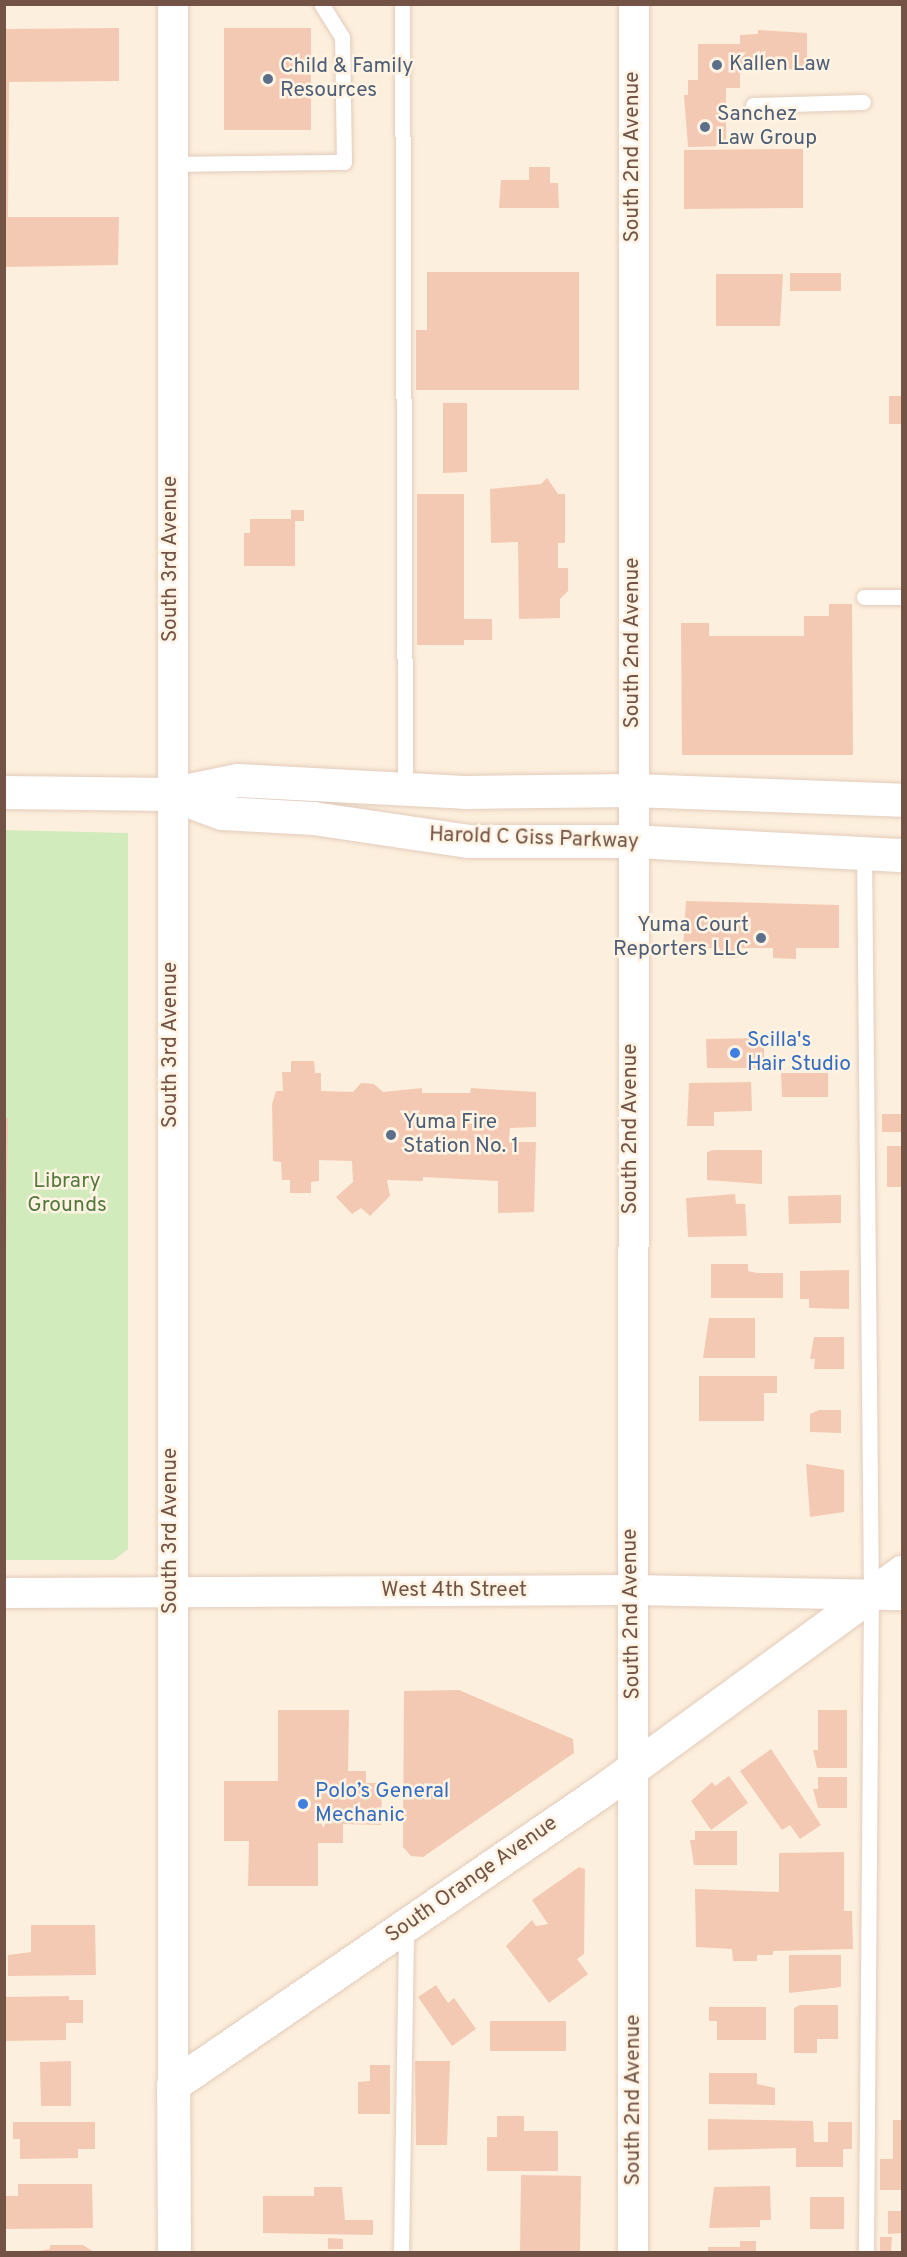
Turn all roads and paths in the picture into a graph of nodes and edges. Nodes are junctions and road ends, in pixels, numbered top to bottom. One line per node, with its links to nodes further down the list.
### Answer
1 (173, 4): 7 (street, South 3rd Avenue)
2 (321, 4): 7 (lane)
3 (402, 4): 10 (lane)
4 (634, 4): 11 (street, South 2nd Avenue)
5 (863, 102): 6 (lane)
6 (753, 105)
7 (172, 164): 13 (street, South 3rd Avenue)
8 (864, 597): 9 (lane)
9 (903, 597)
10 (405, 789): 11 (main road, Harold C Giss Parkway); 13 (main road, Harold C Giss Parkway)
11 (633, 790): 14 (main road, Harold C Giss Parkway); 15 (street, South 2nd Avenue)
12 (4, 792): 13 (main road, Harold C Giss Parkway)
13 (171, 794): 15 (main road, Harold C Giss Parkway); 20 (street, South 3rd Avenue)
14 (903, 800)
15 (633, 841): 16 (main road, Harold C Giss Parkway); 19 (street, South 2nd Avenue)
16 (864, 852): 17 (main road, Harold C Giss Parkway); 22 (lane)
17 (903, 855)
18 (903, 1572): 22 (main road, South Orange Avenue)
19 (631, 1590): 20 (street, West 4th Street); 22 (street, West 4th Street); 23 (street, South 2nd Avenue)
20 (171, 1592): 21 (street, West 4th Street); 25 (street, South 3rd Avenue)
21 (4, 1593)
22 (887, 1595): 23 (main road, South Orange Avenue); 29 (lane)
23 (635, 1767): 24 (main road, South Orange Avenue); 28 (street, South 2nd Avenue)
24 (406, 1926): 25 (main road, South Orange Avenue); 27 (lane)
25 (174, 2085): 26 (main road)
26 (174, 2253)
27 (401, 2253)
28 (633, 2253)
29 (866, 2253)

